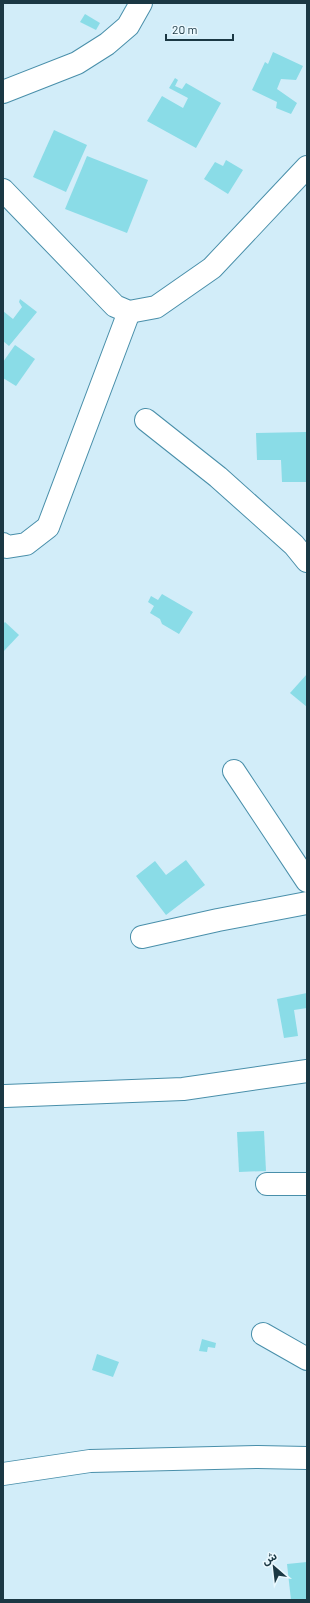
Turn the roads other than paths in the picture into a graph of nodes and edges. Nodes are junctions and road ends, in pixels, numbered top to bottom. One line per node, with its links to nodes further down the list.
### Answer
1 (141, 3): 2 (street)
2 (3, 92)
3 (307, 167): 5 (street)
4 (3, 190): 5 (street)
5 (129, 312): 7 (street)
6 (146, 420): 8 (street)
7 (3, 544)
8 (307, 561)
9 (234, 771): 10 (street)
10 (307, 881)
11 (307, 903): 12 (street)
12 (142, 938)
13 (307, 1071): 14 (street)
14 (5, 1096)
15 (267, 1184): 16 (street)
16 (307, 1184)
17 (263, 1334): 18 (street)
18 (307, 1358)
19 (307, 1458): 20 (street)
20 (3, 1474)

